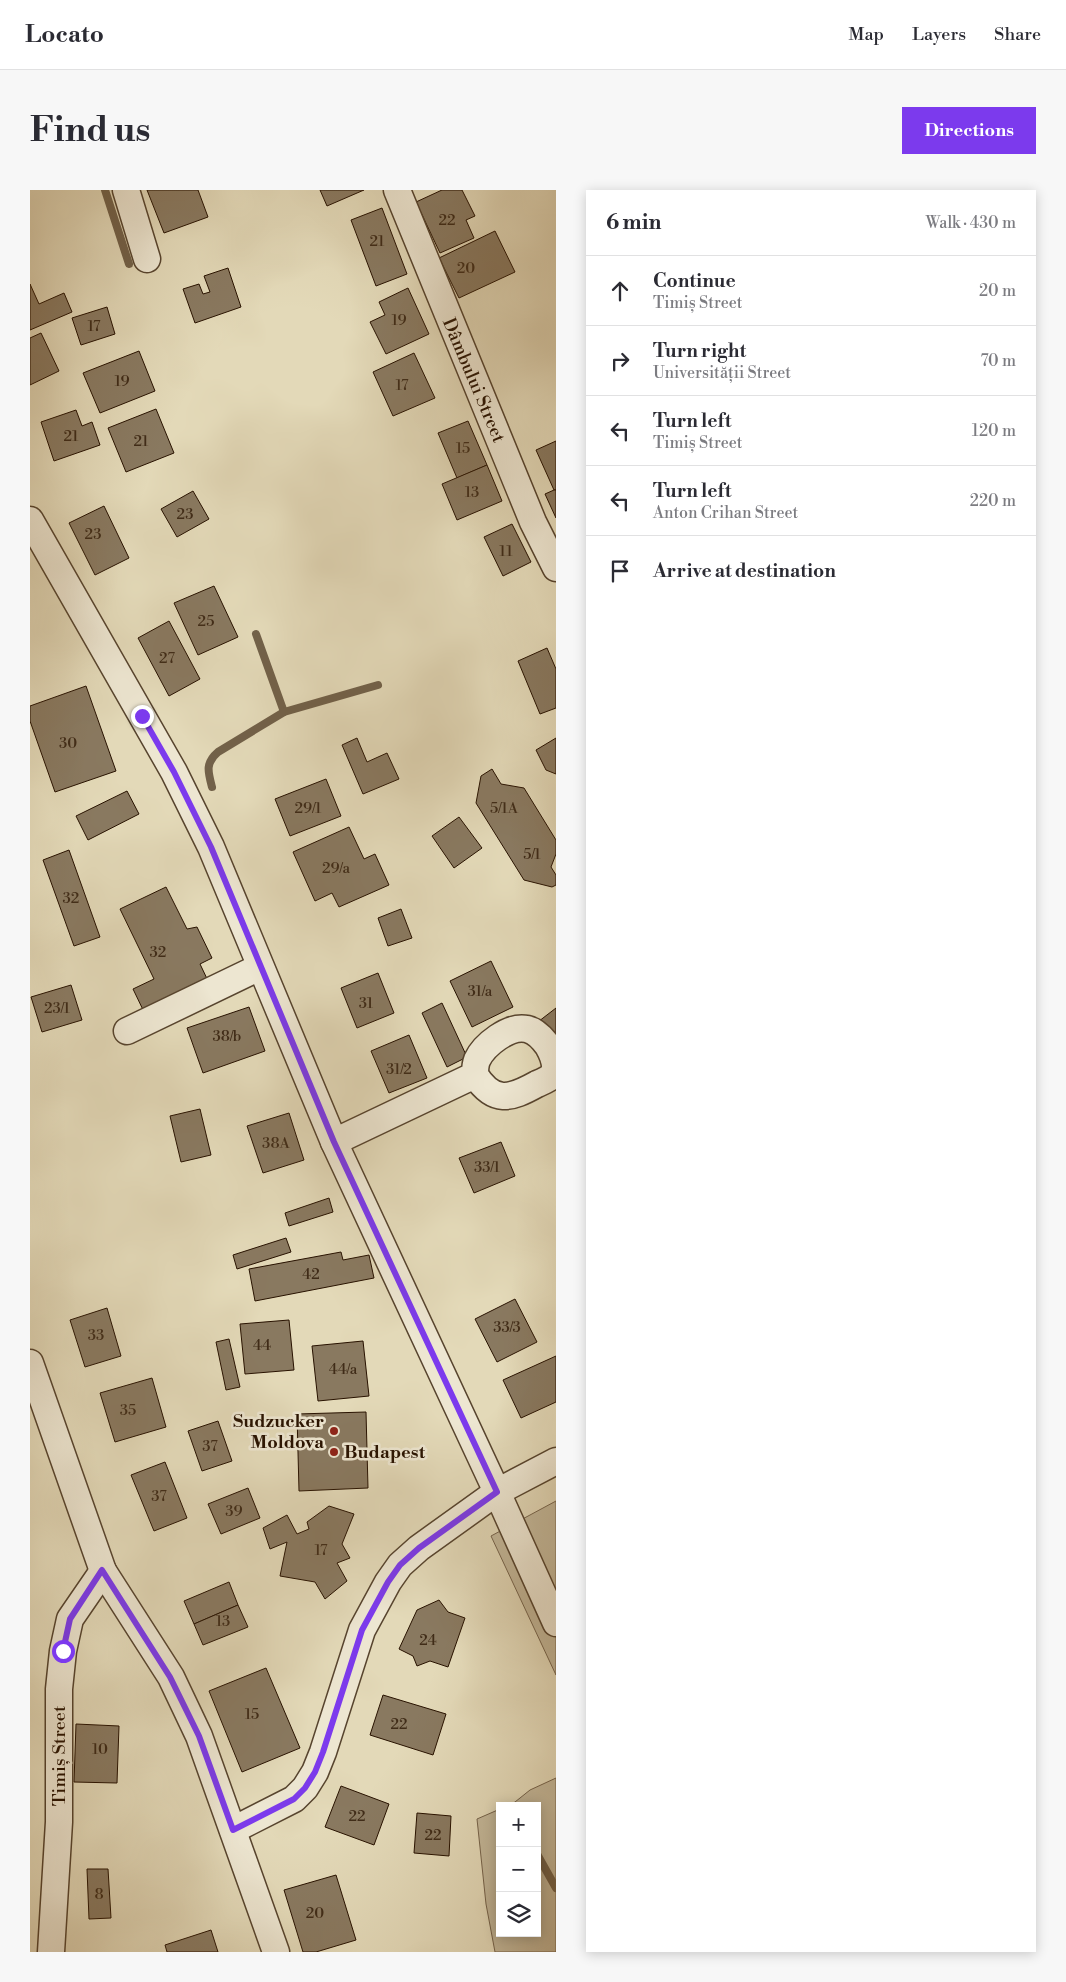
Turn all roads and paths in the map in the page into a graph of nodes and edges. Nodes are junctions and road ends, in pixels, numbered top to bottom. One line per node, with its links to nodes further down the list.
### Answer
1 (126, 190): 3 (street)
2 (396, 190): 5 (street, Dâmbului Street)
3 (146, 259)
4 (30, 520): 6 (street)
5 (556, 568)
6 (260, 967): 7 (street); 9 (street)
7 (127, 1031)
8 (475, 1076): 9 (street)
9 (334, 1142): 12 (street)
10 (30, 1363): 13 (street)
11 (556, 1461): 12 (street)
12 (497, 1492): 14 (street); 15 (street)
13 (102, 1570): 15 (street); 16 (street, Timiș Street)
14 (556, 1623)
15 (233, 1830): 17 (street)
16 (51, 1952)
17 (276, 1952)

